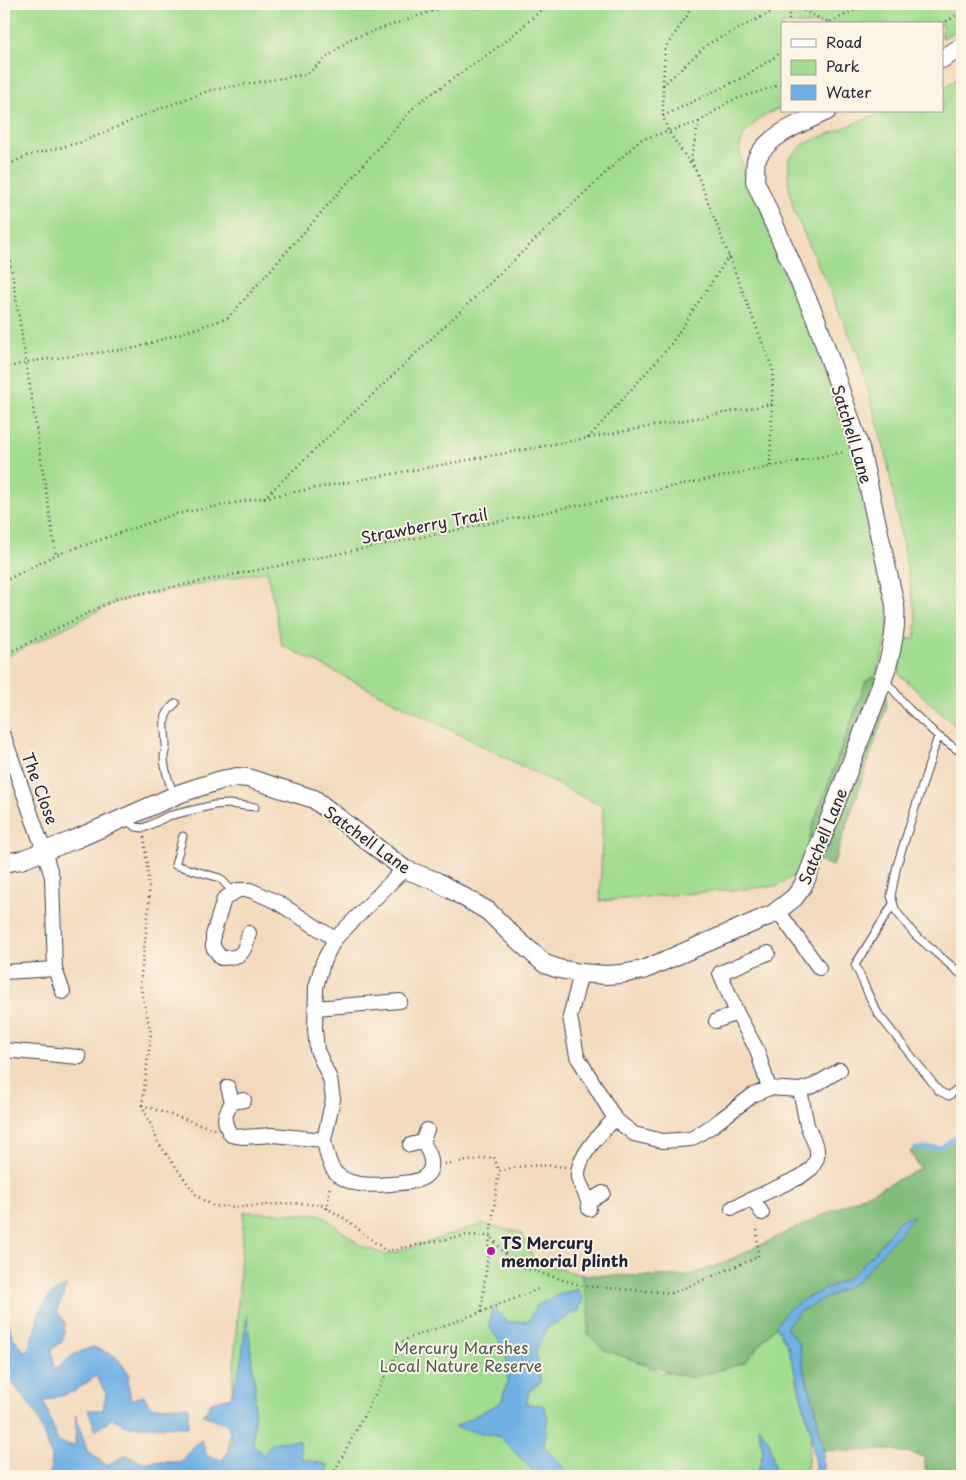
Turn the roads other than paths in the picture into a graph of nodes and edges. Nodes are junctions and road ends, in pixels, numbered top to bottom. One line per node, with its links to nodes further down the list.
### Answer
1 (962, 47): 2 (street)
2 (944, 58)
3 (825, 112): 4 (street, Satchell Lane)
4 (883, 677): 6 (lane); 18 (street, Satchell Lane)
5 (176, 703): 9 (lane)
6 (938, 736): 8 (lane); 17 (lane)
7 (4, 738): 13 (street, The Close)
8 (962, 753)
9 (174, 796): 11 (street, Satchell Lane); 15 (street, Satchell Lane)
10 (255, 807): 11 (lane)
11 (123, 819): 13 (street, Satchell Lane)
12 (183, 836): 16 (lane)
13 (44, 851): 14 (street, Satchell Lane); 23 (street, The Close)
14 (4, 864)
15 (404, 869): 20 (street); 25 (street, Satchell Lane)
16 (234, 893): 19 (street); 20 (street)
17 (893, 904): 26 (lane); 35 (lane)
18 (778, 911): 22 (street); 25 (street, Satchell Lane)
19 (249, 933)
20 (336, 939): 29 (street)
21 (768, 952): 30 (street)
22 (820, 968)
23 (55, 969): 24 (street); 27 (street, The Close)
24 (4, 972)
25 (581, 973): 39 (street)
26 (962, 975)
27 (63, 992)
28 (400, 1001): 29 (street)
29 (316, 1008): 41 (street)
30 (737, 1013): 31 (street); 37 (street)
31 (716, 1021)
32 (4, 1050): 33 (street)
33 (79, 1058)
34 (840, 1070): 38 (street)
35 (962, 1084)
36 (228, 1087): 41 (street)
37 (769, 1088): 38 (street); 39 (street)
38 (800, 1090): 43 (street)
39 (615, 1119): 42 (street)
40 (419, 1139): 41 (street)
41 (324, 1140)
42 (603, 1193)
43 (732, 1208)

